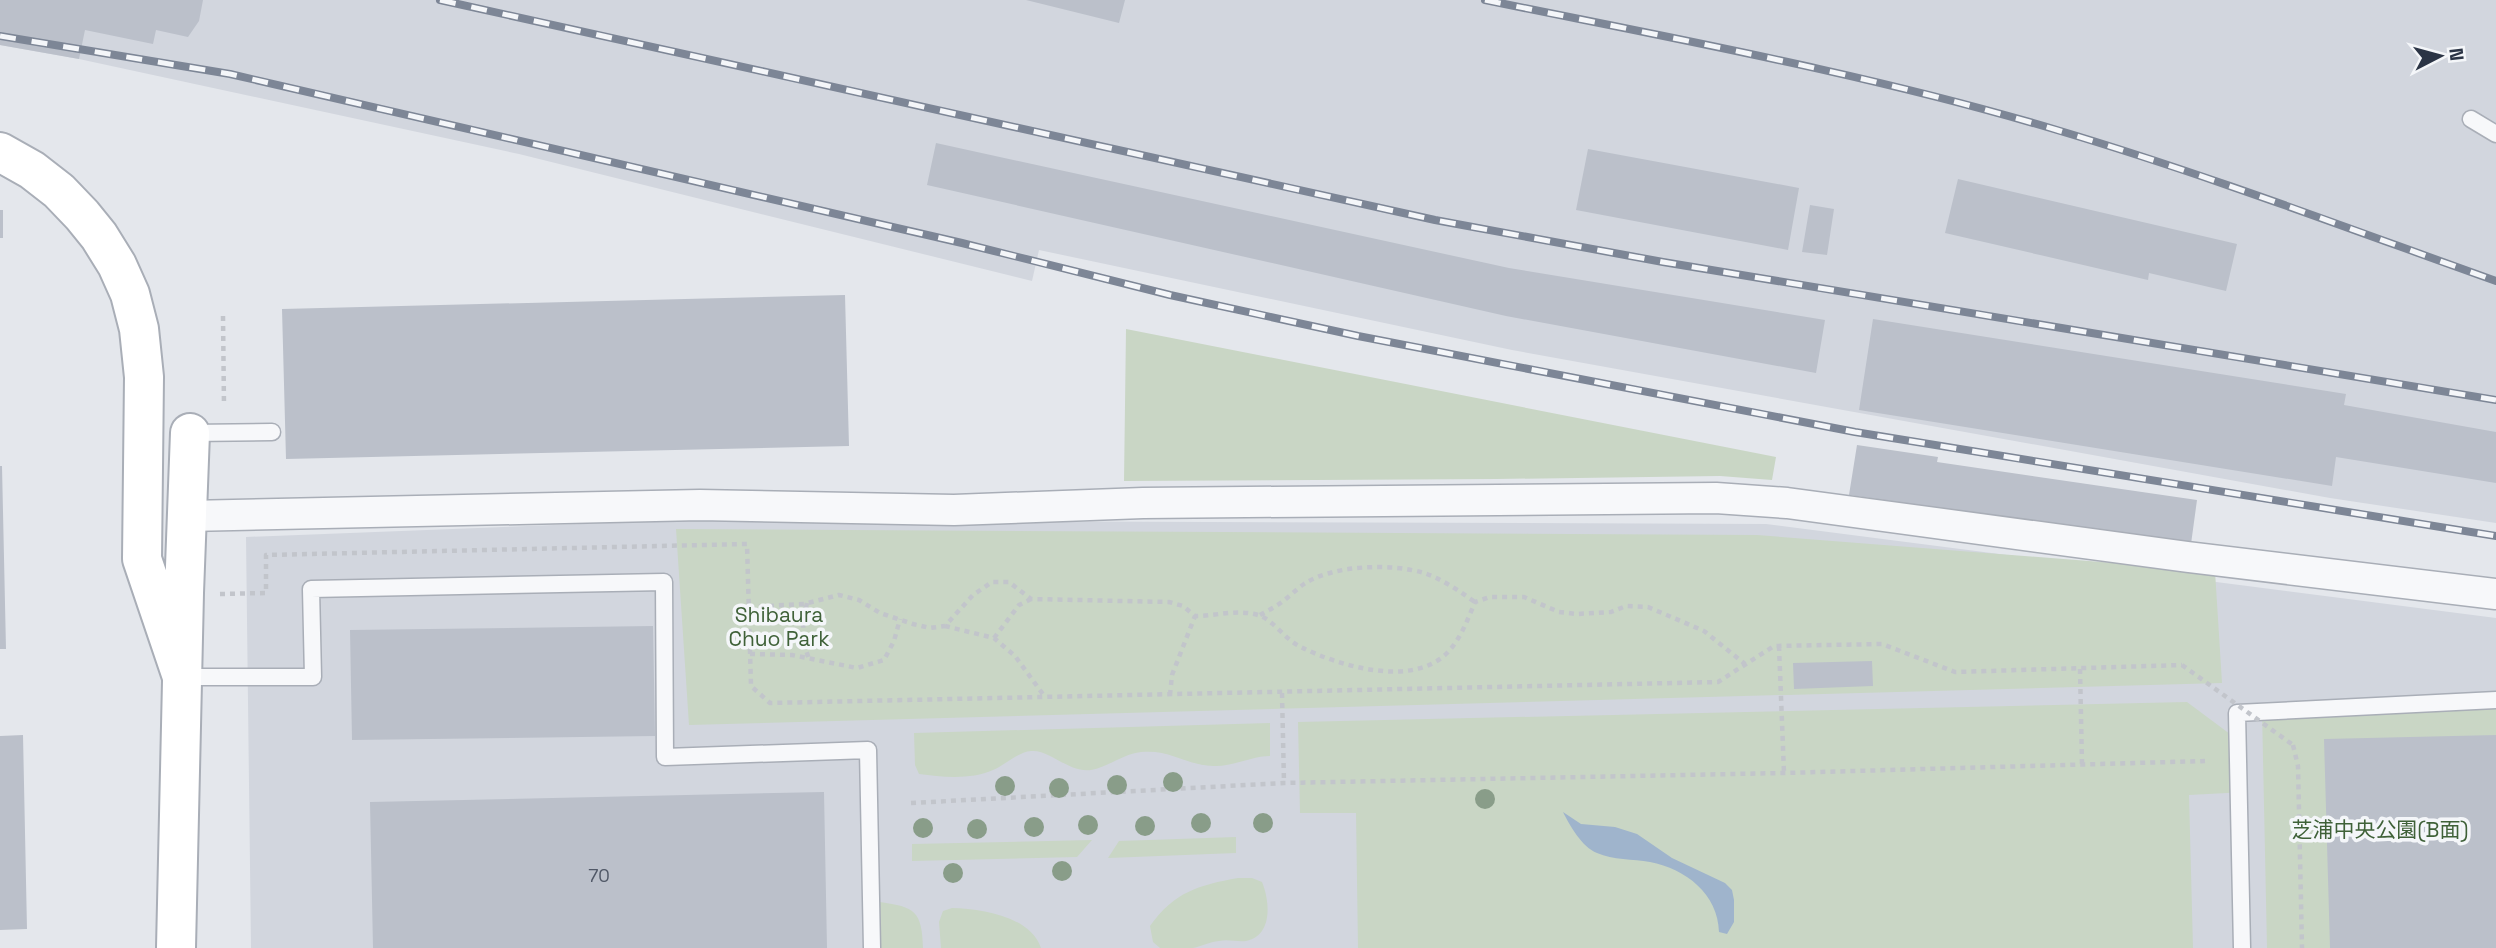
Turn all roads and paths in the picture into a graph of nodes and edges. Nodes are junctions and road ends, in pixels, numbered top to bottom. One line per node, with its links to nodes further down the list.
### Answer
1 (2471, 119): 2 (lane)
2 (2496, 134)
3 (0, 152): 23 (street)
4 (272, 432): 5 (lane)
5 (190, 433): 6 (street)
6 (188, 516): 8 (street); 23 (street)
7 (219, 594): 12 (path)
8 (2496, 594)
9 (1031, 599): 14 (path); 16 (path); 17 (path)
10 (1475, 602): 13 (path); 13 (path); 21 (path)
11 (807, 603): 12 (path); 15 (path); 20 (path)
12 (749, 607): 19 (path)
13 (1260, 615): 14 (path)
14 (1195, 616): 25 (path)
15 (900, 619): 16 (path); 20 (path)
16 (945, 626): 17 (path)
17 (994, 638): 26 (path)
18 (1779, 646): 21 (path); 22 (path); 30 (path)
19 (750, 654): 20 (path); 26 (path)
20 (809, 659)
21 (1745, 664): 24 (path)
22 (2080, 668): 29 (path); 36 (path, bridge)
23 (182, 677): 33 (street); 34 (lane)
24 (1282, 693): 25 (path); 31 (path)
25 (1170, 695): 26 (path)
26 (1045, 697)
27 (2496, 700): 35 (lane)
28 (2206, 761): 29 (path)
29 (2082, 764): 30 (path)
30 (1784, 773): 31 (path)
31 (1284, 783): 32 (path)
32 (911, 803)
33 (176, 948)
34 (872, 948)
35 (2242, 948)
36 (2302, 948)

